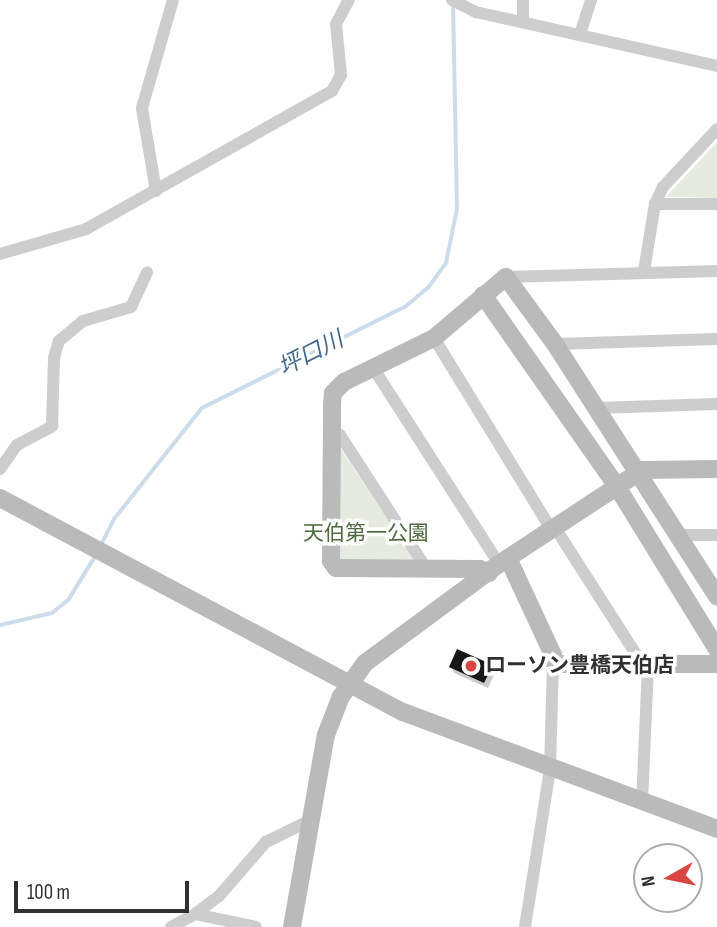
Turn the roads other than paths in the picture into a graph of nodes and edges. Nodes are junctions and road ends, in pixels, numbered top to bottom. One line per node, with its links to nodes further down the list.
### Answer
1 (173, 0): 10 (street)
2 (349, 0): 10 (street)
3 (523, 0): 6 (street)
4 (591, 0): 7 (street)
5 (457, 2): 6 (street)
6 (523, 22): 7 (street)
7 (580, 34): 8 (street)
8 (717, 66)
9 (717, 129): 11 (street)
10 (156, 191): 13 (street)
11 (655, 204): 12 (street); 14 (street)
12 (717, 204)
13 (0, 254)
14 (644, 271): 15 (street); 17 (street)
15 (717, 271)
16 (147, 273): 26 (street)
17 (506, 277): 18 (street); 21 (street)
18 (483, 295): 19 (street); 29 (street)
19 (434, 338): 22 (street); 31 (street)
20 (717, 339): 21 (street)
21 (555, 344): 24 (street)
22 (372, 366): 25 (street); 34 (street)
23 (717, 404): 24 (street)
24 (596, 408): 28 (street)
25 (331, 429): 35 (street); 35 (street)
26 (0, 469)
27 (717, 469): 28 (street)
28 (637, 474): 29 (street); 32 (street)
29 (616, 485): 31 (street); 37 (street)
30 (0, 498): 41 (street)
31 (553, 527): 34 (street); 40 (street)
32 (678, 535): 33 (street); 36 (street)
33 (717, 535)
34 (499, 565): 35 (street); 38 (street); 41 (street)
35 (426, 568)
36 (717, 596)
37 (717, 649)
38 (553, 664): 40 (street); 42 (street)
39 (717, 664): 40 (street)
40 (645, 665): 43 (street)
41 (349, 683): 42 (street); 44 (street)
42 (550, 769): 43 (street); 50 (street)
43 (642, 803): 45 (street)
44 (311, 820): 46 (street); 49 (street)
45 (717, 829)
46 (195, 914): 47 (street); 48 (street)
47 (171, 927)
48 (256, 927)
49 (292, 927)
50 (525, 927)

